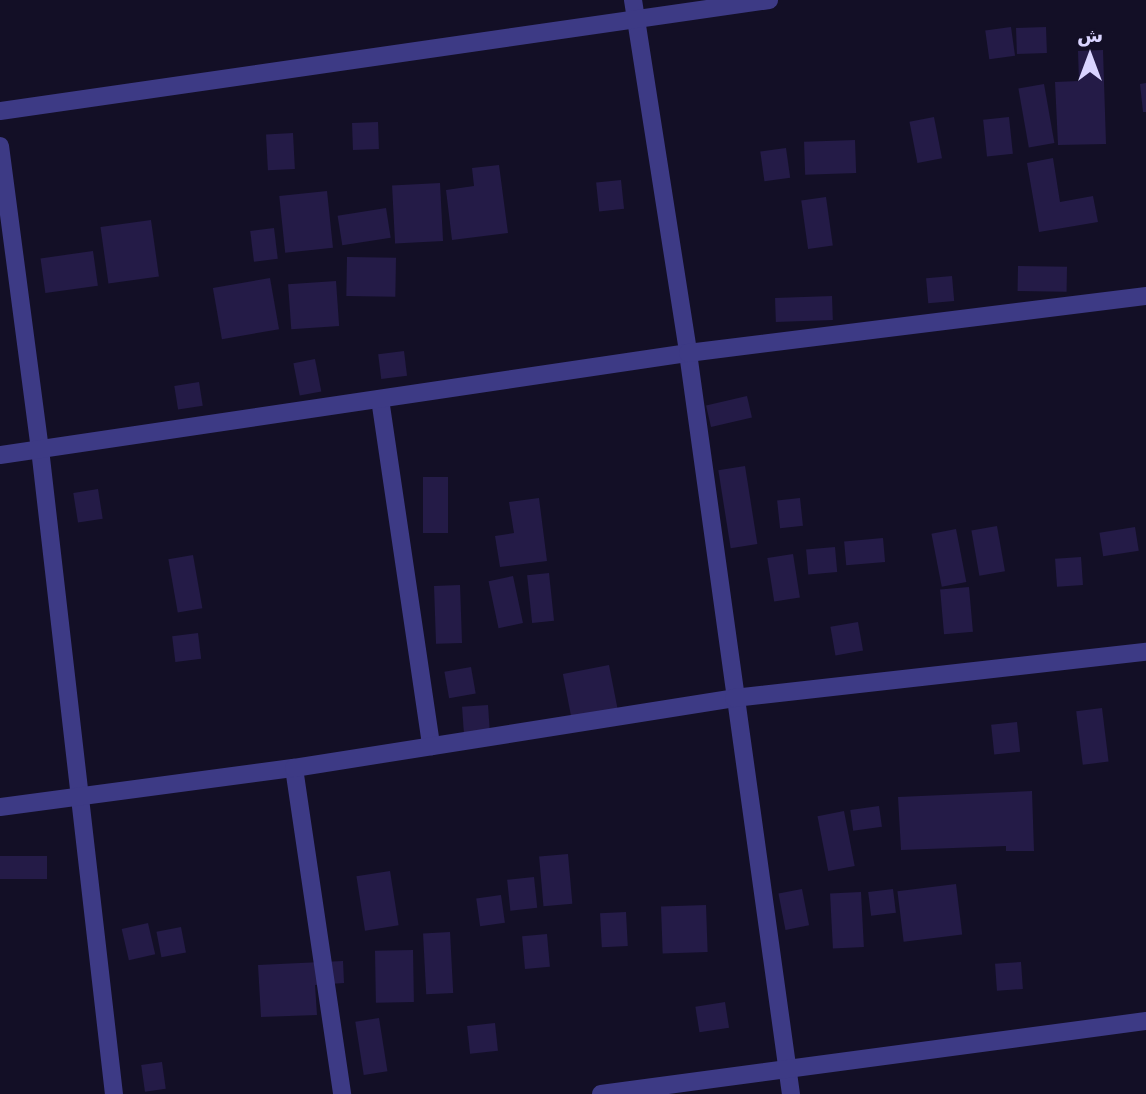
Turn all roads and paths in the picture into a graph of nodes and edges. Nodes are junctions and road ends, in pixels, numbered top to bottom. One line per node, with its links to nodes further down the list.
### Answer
1 (769, 0): 2 (street)
2 (634, 9): 3 (street); 6 (street)
3 (0, 111)
4 (0, 146): 8 (street)
5 (1146, 296): 6 (street)
6 (688, 353): 7 (street); 11 (street)
7 (380, 399): 8 (street); 12 (street)
8 (40, 449): 9 (street); 14 (street)
9 (0, 455)
10 (1146, 652): 11 (street)
11 (734, 698): 12 (street); 17 (street)
12 (431, 746): 13 (street)
13 (294, 768): 14 (street); 19 (street)
14 (78, 796): 15 (street); 18 (street)
15 (0, 807)
16 (1146, 1021): 17 (street)
17 (788, 1070): 20 (street); 21 (street)
18 (114, 1094)
19 (342, 1094)
20 (601, 1094)
21 (791, 1094)

